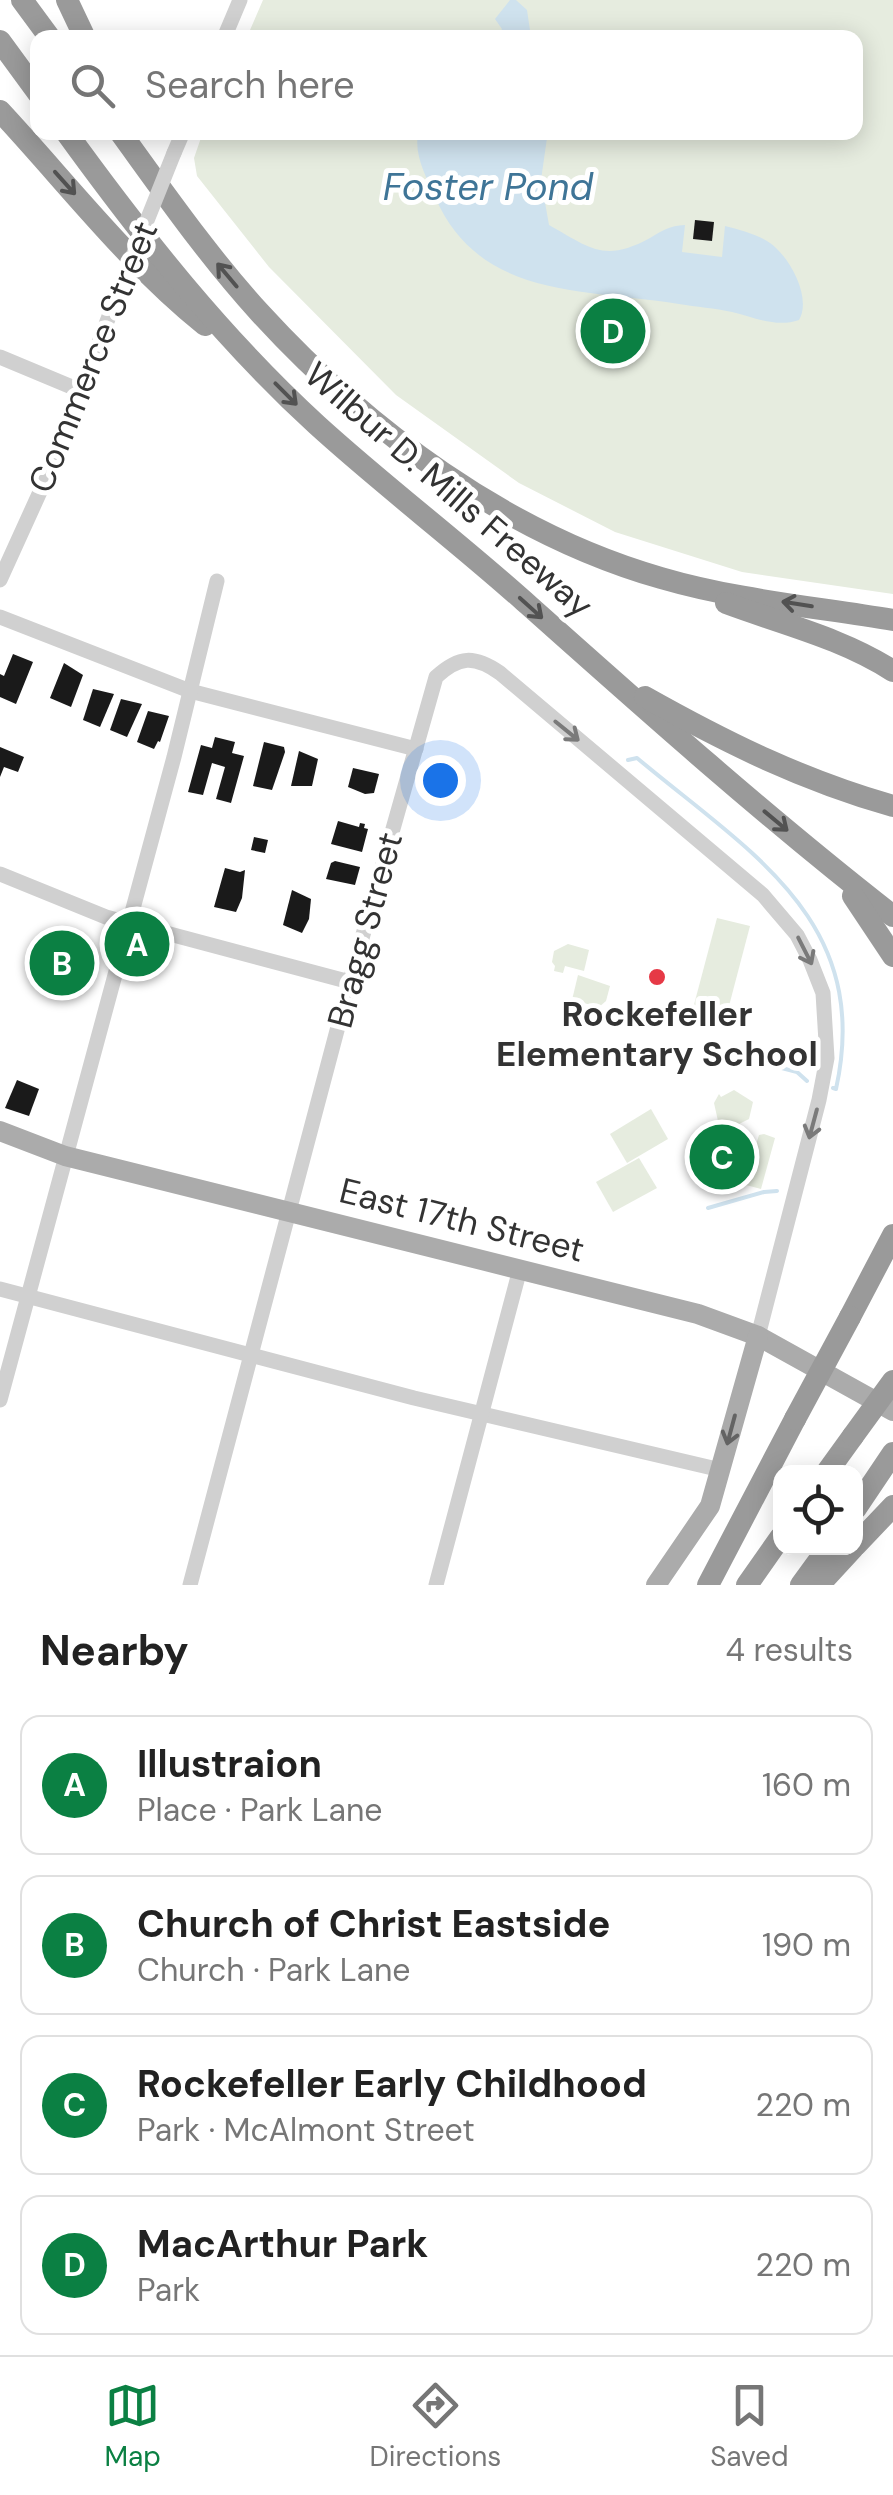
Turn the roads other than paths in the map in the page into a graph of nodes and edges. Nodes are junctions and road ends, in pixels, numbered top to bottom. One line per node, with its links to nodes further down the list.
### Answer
1 (22, 0): 4 (highway)
2 (67, 0): 5 (highway)
3 (240, 0): 6 (street)
4 (44, 30)
5 (81, 30)
6 (227, 30)
7 (0, 41): 8 (highway)
8 (30, 82)
9 (0, 111): 16 (highway, one-way to 16)
10 (72, 140): 16 (highway, Wilbur D. Mills Freeway)
11 (126, 140): 14 (highway, Wilbur D. Mills Freeway)
12 (134, 140): 14 (highway)
13 (180, 140): 17 (street, Commerce Street, bridge)
14 (150, 174): 18 (highway, Wilbur D. Mills Freeway, one-way to 14)
15 (0, 356): 17 (street)
16 (258, 367): 24 (highway, Wilbur D. Mills Freeway, one-way to 24)
17 (78, 390): 19 (street, Commerce Street)
18 (658, 577): 22 (highway, Wilbur D. Mills Freeway, one-way to 18); 23 (highway)
19 (0, 580)
20 (217, 580): 25 (street)
21 (0, 616): 25 (street)
22 (893, 620)
23 (893, 672)
24 (612, 678): 27 (highway); 28 (highway, Wilbur D. Mills Freeway, one-way to 28)
25 (190, 692): 26 (street); 31 (street)
26 (416, 749): 33 (street, Bragg Street); 41 (street, Bragg Street, one-way to 41)
27 (893, 806)
28 (824, 862): 30 (highway); 32 (highway)
29 (0, 874): 31 (street)
30 (893, 916)
31 (129, 924): 33 (street); 35 (street)
32 (893, 956)
33 (350, 982): 36 (street, Bragg Street)
34 (0, 1131): 35 (main road, East 17th Street)
35 (65, 1156): 36 (main road, East 17th Street); 40 (street)
36 (288, 1213): 38 (main road, East 17th Street); 42 (street, Bragg Street)
37 (893, 1235): 59 (highway, bridge)
38 (520, 1270): 41 (main road, East 17th Street); 46 (street)
39 (0, 1289): 40 (street)
40 (28, 1296): 42 (street); 44 (street)
41 (758, 1336): 45 (main road, East 17th Street); 49 (main road, one-way to 49)
42 (250, 1352): 46 (street); 56 (street, Bragg Street)
43 (893, 1380): 48 (highway, bridge)
44 (0, 1400)
45 (893, 1411)
46 (482, 1412): 49 (street); 57 (street)
47 (890, 1457): 50 (highway)
48 (832, 1465)
49 (721, 1470): 58 (main road)
50 (863, 1498)
51 (893, 1506): 52 (highway)
52 (863, 1537)
53 (773, 1548): 60 (highway)
54 (823, 1555): 61 (highway)
55 (846, 1555): 62 (highway)
56 (190, 1585)
57 (436, 1585)
58 (656, 1585)
59 (708, 1585)
60 (747, 1585)
61 (801, 1585)
62 (819, 1585)

